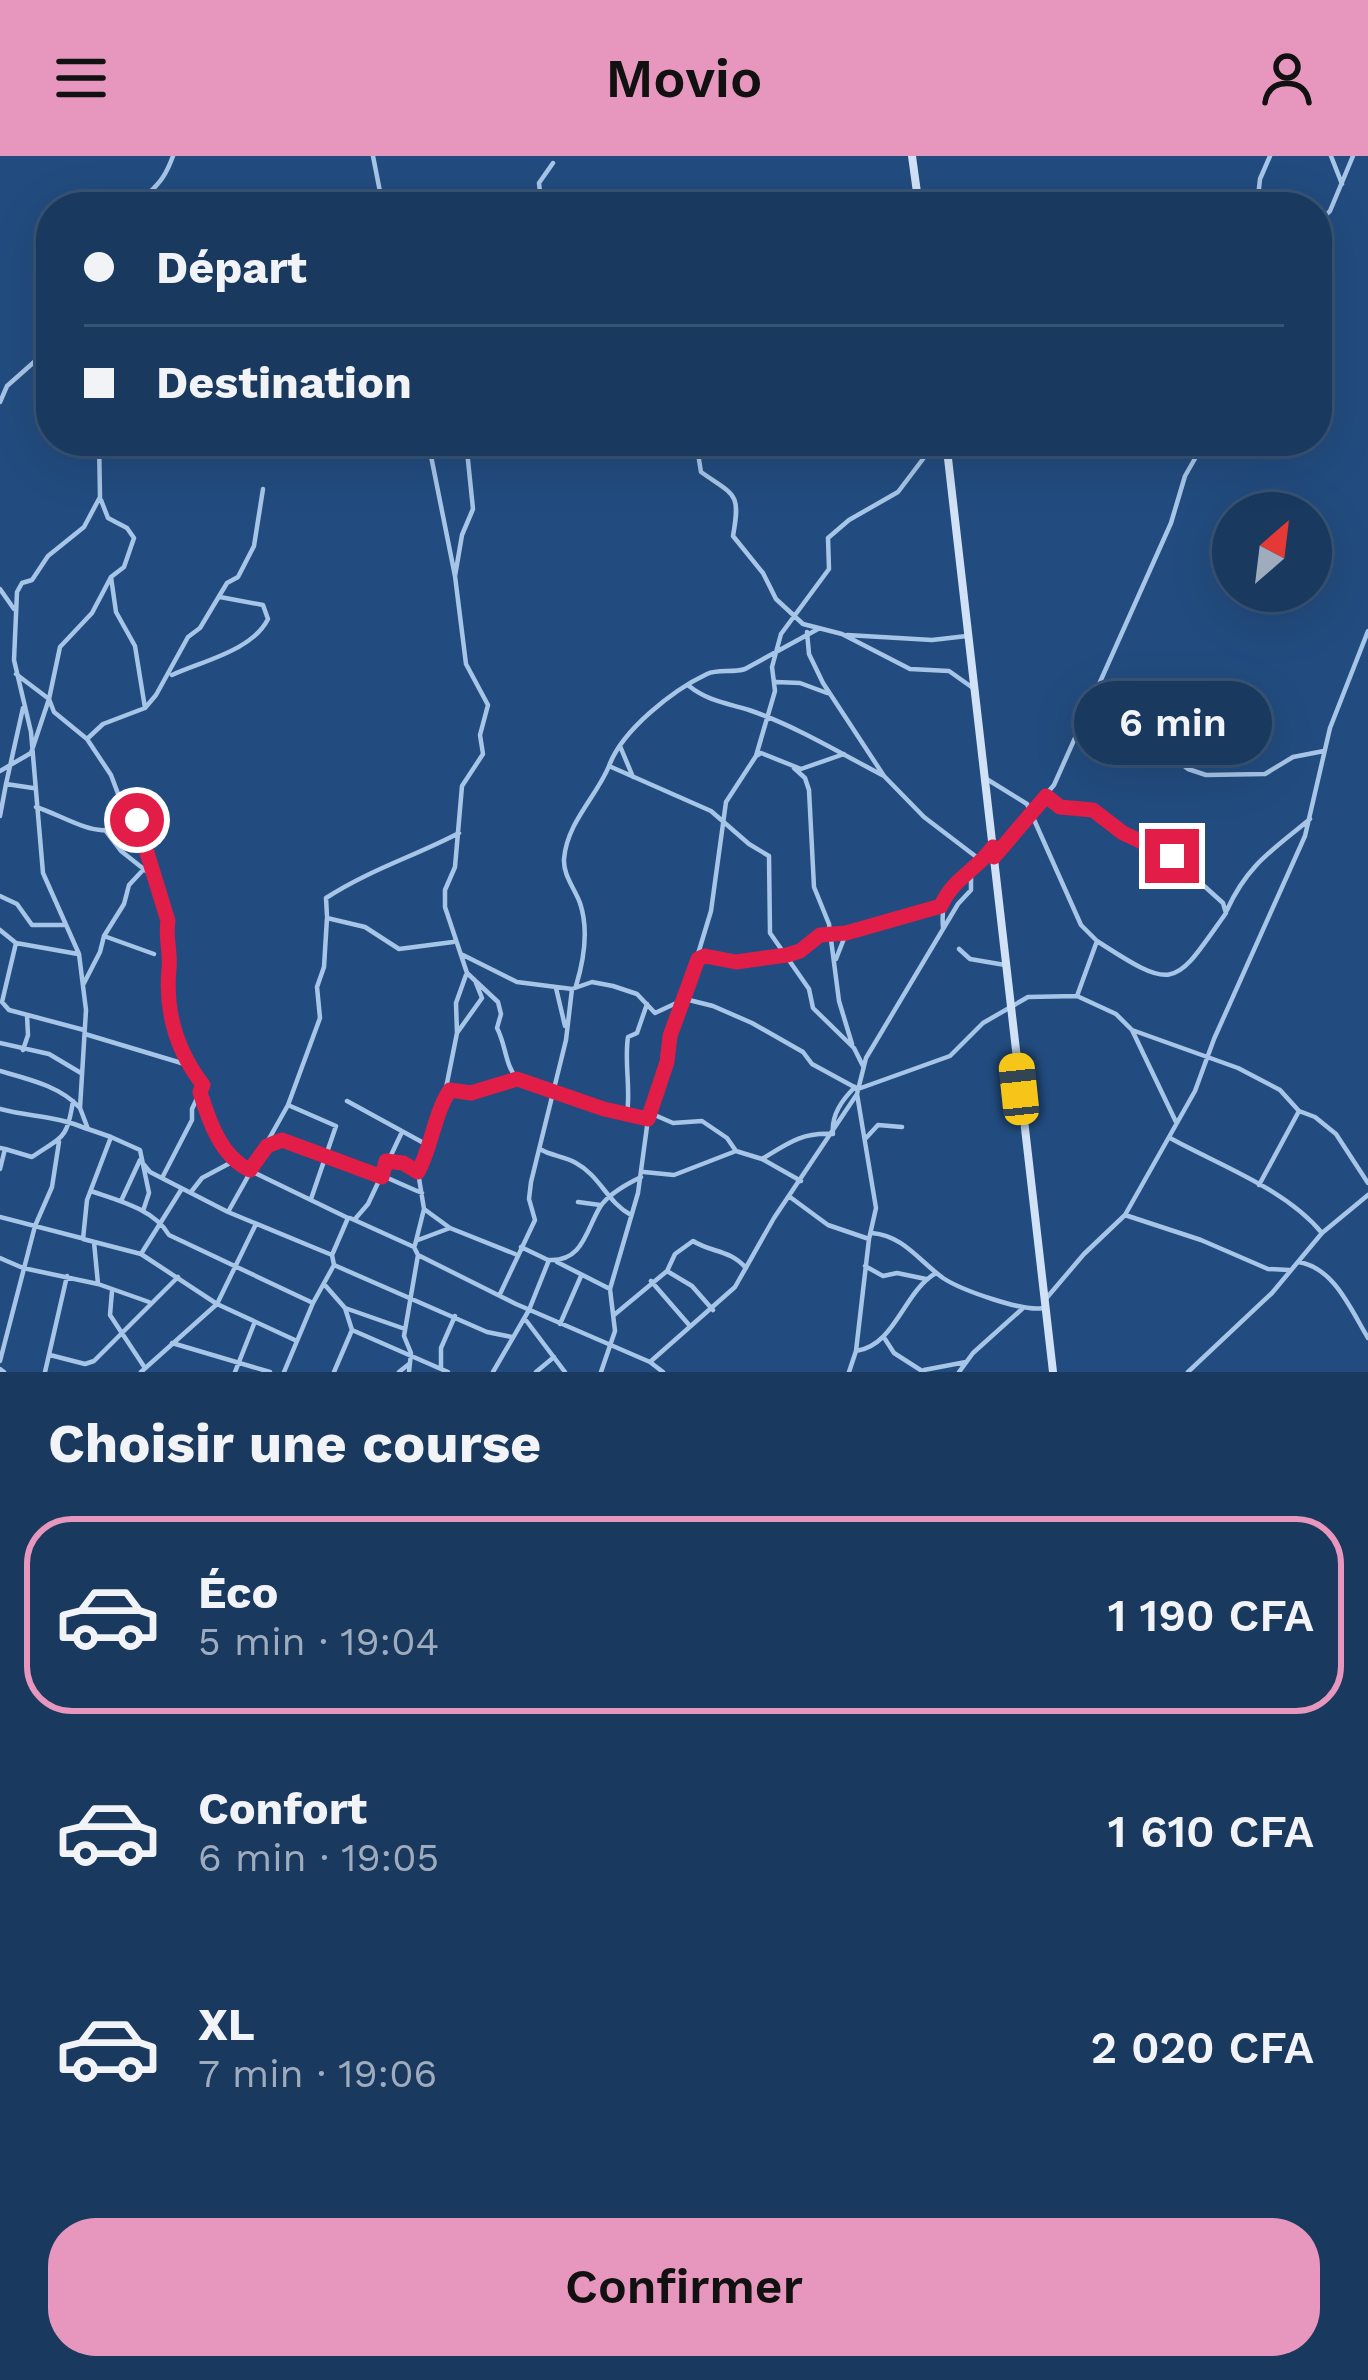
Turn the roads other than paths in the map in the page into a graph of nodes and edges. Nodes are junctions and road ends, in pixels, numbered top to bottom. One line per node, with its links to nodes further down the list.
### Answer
1 (173, 156): 9 (street)
2 (373, 156): 10 (street)
3 (912, 156): 12 (main road)
4 (1270, 156): 13 (street)
5 (1331, 156): 8 (street)
6 (1353, 156): 8 (street)
7 (553, 163): 11 (street)
8 (1342, 185): 14 (street)
9 (148, 192)
10 (380, 192)
11 (540, 192)
12 (917, 192)
13 (1259, 192)
14 (1332, 207)
15 (36, 360): 16 (street)
16 (0, 402)
17 (99, 456): 25 (street)
18 (431, 456): 26 (street)
19 (467, 456): 26 (street)
20 (698, 456): 31 (street)
21 (925, 456): 31 (street)
22 (948, 456): 36 (main road)
23 (1196, 456): 48 (street)
24 (263, 489): 29 (street)
25 (100, 496): 27 (street); 30 (street)
26 (455, 576): 69 (street)
27 (111, 577): 44 (street); 46 (street)
28 (0, 590): 30 (street)
29 (217, 596): 39 (street); 39 (street)
30 (17, 613): 38 (street)
31 (793, 614): 32 (street); 37 (street)
32 (818, 629): 33 (street); 35 (street)
33 (807, 632): 37 (street); 43 (street)
34 (1368, 632): 51 (street)
35 (842, 634): 36 (street); 42 (street)
36 (968, 636): 42 (main road)
37 (776, 651): 40 (street); 41 (street)
38 (16, 674): 44 (street); 45 (street)
39 (167, 678): 46 (street)
40 (776, 682): 43 (street); 47 (street)
41 (688, 686): 47 (street); 50 (street)
42 (974, 688): 60 (main road)
43 (830, 694): 58 (street)
44 (49, 699): 49 (street); 52 (street)
45 (23, 705): 52 (street); 57 (street)
46 (145, 708): 49 (street)
47 (767, 719): 53 (street); 54 (street)
48 (1084, 719): 51 (street); 63 (street)
49 (87, 740): 74 (street)
50 (620, 746): 55 (street); 59 (street)
51 (1324, 751): 68 (street)
52 (31, 753): 57 (street); 62 (street)
53 (844, 754): 56 (street); 58 (street)
54 (756, 756): 56 (street); 67 (street)
55 (609, 766): 59 (street); 102 (street)
56 (794, 768): 83 (street)
57 (3, 770): 61 (street)
58 (884, 776): 71 (street)
59 (633, 777): 67 (street)
60 (985, 778): 65 (street); 70 (main road)
61 (6, 784): 62 (street); 66 (street)
62 (35, 788): 64 (street)
63 (1046, 796): 65 (street); 77 (street)
64 (36, 807): 72 (street); 79 (street)
65 (1032, 813): 70 (street); 85 (street)
66 (0, 816)
67 (724, 819): 93 (street); 94 (street)
68 (1310, 819): 77 (street); 115 (street)
69 (459, 832): 78 (street); 86 (street)
70 (994, 852): 71 (street); 96 (main road)
71 (983, 862): 73 (street)
72 (144, 869): 74 (street); 84 (street)
73 (971, 872): 76 (street); 81 (street)
74 (153, 875): 116 (street)
75 (0, 896): 79 (street)
76 (941, 906): 81 (street); 82 (street)
77 (1226, 913): 85 (street)
78 (327, 918): 86 (street); 127 (street)
79 (64, 925): 91 (street)
80 (0, 930): 87 (street)
81 (944, 931): 117 (street)
82 (846, 933): 83 (street); 95 (street)
83 (830, 935): 89 (street); 95 (street)
84 (104, 936): 90 (street); 100 (street)
85 (1097, 941): 103 (street)
86 (455, 942): 92 (street)
87 (16, 943): 91 (street); 107 (street)
88 (959, 950): 96 (street)
89 (800, 951): 93 (street); 97 (street)
90 (154, 954)
91 (79, 955): 100 (street)
92 (463, 955): 98 (street); 101 (street)
93 (787, 955): 94 (street); 97 (street)
94 (698, 959): 104 (street)
95 (835, 964): 113 (street)
96 (1005, 965): 106 (main road)
97 (795, 967): 113 (street)
98 (467, 973): 99 (street); 111 (street)
99 (475, 981): 111 (street); 120 (street)
100 (83, 985): 109 (street)
101 (556, 988): 102 (street); 110 (street)
102 (574, 988): 105 (street); 110 (street)
103 (1077, 996): 106 (street); 108 (street)
104 (685, 999): 105 (street); 122 (street); 133 (street)
105 (647, 1004): 132 (street)
106 (1011, 1010): 122 (street); 224 (main road)
107 (27, 1015): 109 (street); 114 (street)
108 (1132, 1030): 115 (street); 136 (street)
109 (85, 1032): 116 (street); 119 (street)
110 (568, 1032): 121 (street)
111 (457, 1033): 124 (street)
112 (0, 1043): 114 (street)
113 (854, 1048): 117 (street)
114 (23, 1050): 119 (street)
115 (1208, 1060): 130 (street); 136 (street)
116 (188, 1065): 123 (street)
117 (863, 1066): 122 (street)
118 (0, 1071): 125 (street)
119 (81, 1073): 128 (street)
120 (517, 1079): 121 (street); 124 (street)
121 (553, 1090): 132 (street); 148 (street)
122 (856, 1090): 140 (street); 142 (street)
123 (200, 1092): 131 (street); 134 (street)
124 (444, 1098): 147 (street)
125 (73, 1101): 128 (street); 135 (street)
126 (347, 1101): 139 (street)
127 (288, 1105): 145 (street); 150 (street)
128 (80, 1108): 138 (street)
129 (0, 1109): 135 (street)
130 (1298, 1111): 163 (street); 164 (street)
131 (206, 1113): 134 (street); 154 (street)
132 (628, 1114): 133 (street)
133 (649, 1116): 149 (street); 159 (street)
134 (192, 1120): 161 (street)
135 (70, 1121): 138 (street); 144 (street)
136 (1177, 1124): 143 (street)
137 (902, 1126): 142 (street)
138 (88, 1129): 141 (street)
139 (401, 1134): 147 (street); 153 (street)
140 (833, 1134): 151 (street); 162 (street)
141 (111, 1137): 152 (street); 166 (street)
142 (866, 1138): 188 (street)
143 (1169, 1138): 164 (street); 180 (street)
144 (59, 1142): 146 (street); 184 (street)
145 (267, 1146): 150 (street); 156 (street)
146 (3, 1148): 155 (street)
147 (431, 1148): 158 (street)
148 (540, 1149): 171 (street); 192 (street)
149 (736, 1151): 151 (street); 159 (street)
150 (327, 1155): 160 (street); 172 (street)
151 (762, 1159): 157 (street)
152 (140, 1160): 161 (street); 173 (street); 177 (street)
153 (386, 1161): 158 (street); 160 (street)
154 (232, 1162): 156 (street); 167 (street)
155 (0, 1169)
156 (250, 1170): 172 (street); 178 (street)
157 (782, 1170): 162 (street); 169 (street)
158 (418, 1172): 168 (street)
159 (641, 1175): 171 (street); 179 (street)
160 (382, 1177): 168 (street); 182 (street)
161 (162, 1178): 165 (street)
162 (801, 1181): 169 (street)
163 (1368, 1183)
164 (1259, 1186): 187 (street)
165 (181, 1190): 167 (street); 183 (street)
166 (91, 1191): 173 (street); 189 (street)
167 (191, 1192): 178 (street)
168 (422, 1193): 176 (street)
169 (791, 1195): 188 (street); 206 (street)
170 (1368, 1195): 187 (street)
171 (609, 1197): 175 (street); 179 (street)
172 (311, 1198): 182 (street)
173 (121, 1201): 177 (street)
174 (578, 1202): 175 (street)
175 (600, 1205): 199 (street)
176 (424, 1209): 186 (street); 191 (street)
177 (142, 1212): 183 (street)
178 (228, 1212): 185 (street)
179 (631, 1215): 217 (street)
180 (1125, 1215): 207 (street); 224 (street)
181 (0, 1216): 184 (street)
182 (352, 1219): 191 (street); 197 (street)
183 (162, 1224): 194 (street); 204 (street)
184 (34, 1226): 189 (street); 205 (street)
185 (255, 1226): 197 (street); 204 (street)
186 (450, 1228): 191 (street); 195 (street)
187 (1322, 1233): 193 (street)
188 (870, 1236): 202 (street); 209 (street)
189 (82, 1239): 190 (street)
190 (94, 1243): 194 (street); 215 (street)
191 (416, 1243): 196 (street)
192 (521, 1247): 195 (street); 199 (street)
193 (1306, 1251): 200 (street); 203 (street)
194 (141, 1254): 212 (street)
195 (516, 1254): 219 (street)
196 (418, 1255): 219 (street); 220 (street)
197 (332, 1256): 201 (street)
198 (0, 1258): 205 (street)
199 (553, 1261): 211 (street); 227 (street)
200 (1297, 1262): 203 (street); 207 (street)
201 (334, 1265): 216 (street); 220 (street)
202 (865, 1266): 213 (street); 245 (street)
203 (1313, 1266): 237 (street)
204 (236, 1267): 222 (street); 223 (street)
205 (23, 1268): 210 (street); 252 (street)
206 (746, 1268): 208 (street); 228 (street)
207 (1290, 1270): 271 (street)
208 (667, 1271): 214 (street); 228 (street)
209 (937, 1273): 213 (street); 226 (street)
210 (67, 1276): 215 (street); 247 (street)
211 (581, 1276): 217 (street); 233 (street)
212 (178, 1277): 221 (street); 223 (street)
213 (926, 1279): 240 (street)
214 (651, 1282): 230 (street); 234 (street)
215 (98, 1284): 218 (street)
216 (324, 1284): 222 (street); 225 (street)
217 (610, 1289): 230 (street)
218 (112, 1291): 221 (street); 238 (street)
219 (500, 1294): 227 (street)
220 (412, 1298): 229 (street); 236 (street)
221 (151, 1303): 238 (street)
222 (313, 1303): 241 (street)
223 (218, 1304): 232 (street); 242 (street)
224 (1045, 1305): 226 (street); 270 (main road)
225 (345, 1308): 235 (street); 236 (street)
226 (1023, 1308): 250 (street)
227 (529, 1310): 231 (street); 233 (street)
228 (713, 1310): 234 (street)
229 (455, 1316): 239 (street); 255 (street)
230 (614, 1316): 244 (street)
231 (524, 1318): 239 (street); 248 (street)
232 (254, 1324): 241 (street); 251 (street)
233 (560, 1324): 244 (street)
234 (690, 1326): 249 (street)
235 (352, 1330): 243 (street); 262 (street)
236 (405, 1332): 243 (street); 246 (street)
237 (1366, 1333)
238 (122, 1335): 247 (street); 254 (street)
239 (513, 1337): 264 (street)
240 (885, 1340): 245 (street); 257 (street)
241 (297, 1341): 261 (street)
242 (172, 1343): 251 (street); 254 (street)
243 (391, 1346): 246 (street)
244 (612, 1346): 249 (street); 267 (street)
245 (856, 1352): 268 (street)
246 (411, 1353): 253 (street); 255 (street)
247 (50, 1355): 258 (street)
248 (554, 1357): 265 (street); 266 (street)
249 (650, 1362): 256 (street)
250 (966, 1362): 257 (street); 269 (street)
251 (239, 1363): 259 (street); 260 (street)
252 (1, 1367)
253 (409, 1368): 263 (street)
254 (143, 1370)
255 (444, 1370)
256 (661, 1371)
257 (921, 1371)
258 (45, 1372)
259 (235, 1372)
260 (269, 1372)
261 (284, 1372)
262 (334, 1372)
263 (398, 1372)
264 (493, 1372)
265 (536, 1372)
266 (565, 1372)
267 (601, 1372)
268 (849, 1372)
269 (959, 1372)
270 (1052, 1372)
271 (1188, 1372)

